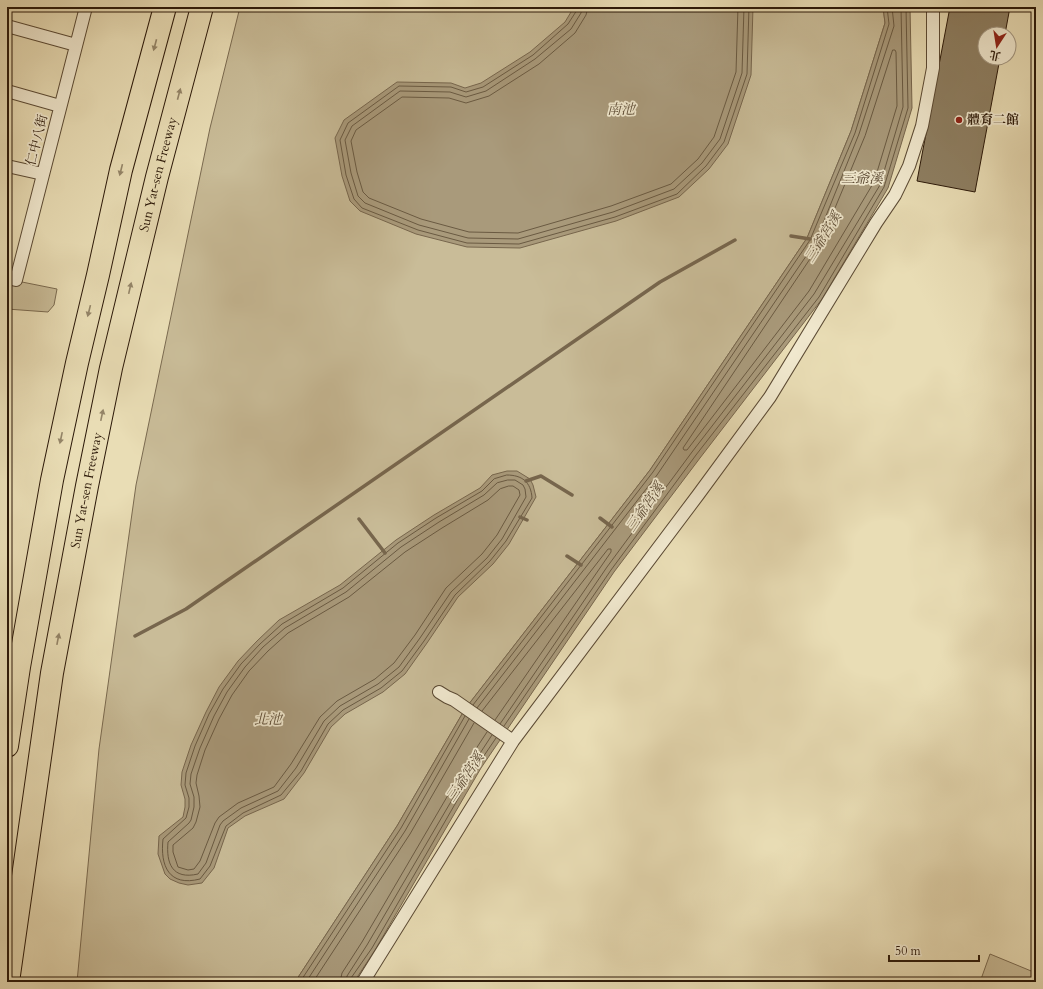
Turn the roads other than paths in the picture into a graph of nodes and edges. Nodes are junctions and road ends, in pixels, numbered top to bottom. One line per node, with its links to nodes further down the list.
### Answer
1 (86, 7): 6 (street, 仁中八街)
2 (165, 7): 12 (highway, one-way to 12)
3 (202, 7): 14 (highway, Sun Yat-sen Freeway, one-way to 3)
4 (933, 7): 16 (street)
5 (7, 26): 6 (street)
6 (76, 45): 8 (street, 仁中八街)
7 (7, 91): 8 (street)
8 (60, 106): 10 (street, 仁中八街)
9 (7, 166): 10 (street)
10 (43, 174): 11 (street, 仁中八街)
11 (11, 279)
12 (52, 480): 13 (highway); 17 (highway)
13 (7, 652)
14 (52, 673): 18 (highway, Sun Yat-sen Freeway); 19 (highway)
15 (439, 692): 16 (street)
16 (510, 739): 20 (street)
17 (7, 746)
18 (8, 982)
19 (23, 982)
20 (364, 982)

